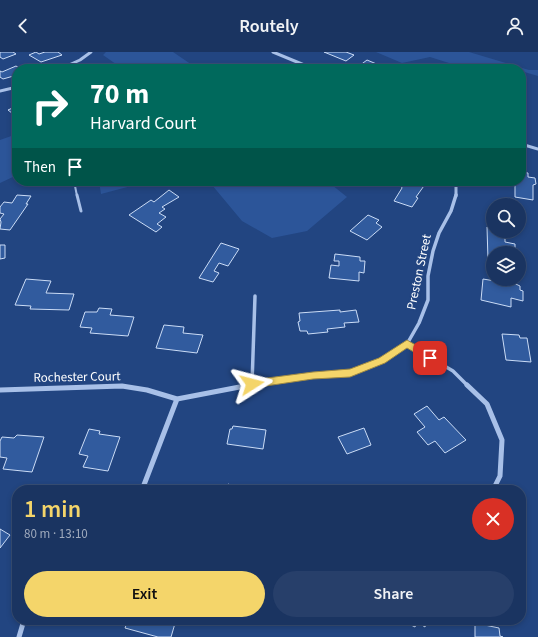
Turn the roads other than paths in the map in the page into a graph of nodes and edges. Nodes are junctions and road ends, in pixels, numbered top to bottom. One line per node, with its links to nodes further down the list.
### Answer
1 (90, 52): 3 (street)
2 (274, 52): 4 (street)
3 (71, 64)
4 (303, 64)
5 (12, 88): 6 (street)
6 (0, 91)
7 (526, 145): 8 (street)
8 (538, 149)
9 (75, 186): 11 (lane)
10 (456, 186): 13 (street, Preston Street)
11 (81, 211)
12 (254, 296): 14 (street)
13 (407, 344): 14 (street, Preston Street); 18 (street)
14 (252, 384): 16 (street, Preston Street)
15 (0, 390): 16 (street, Rochester Court)
16 (177, 400): 17 (street)
17 (144, 485)
18 (496, 485)
19 (23, 625): 20 (street)
20 (19, 637)

